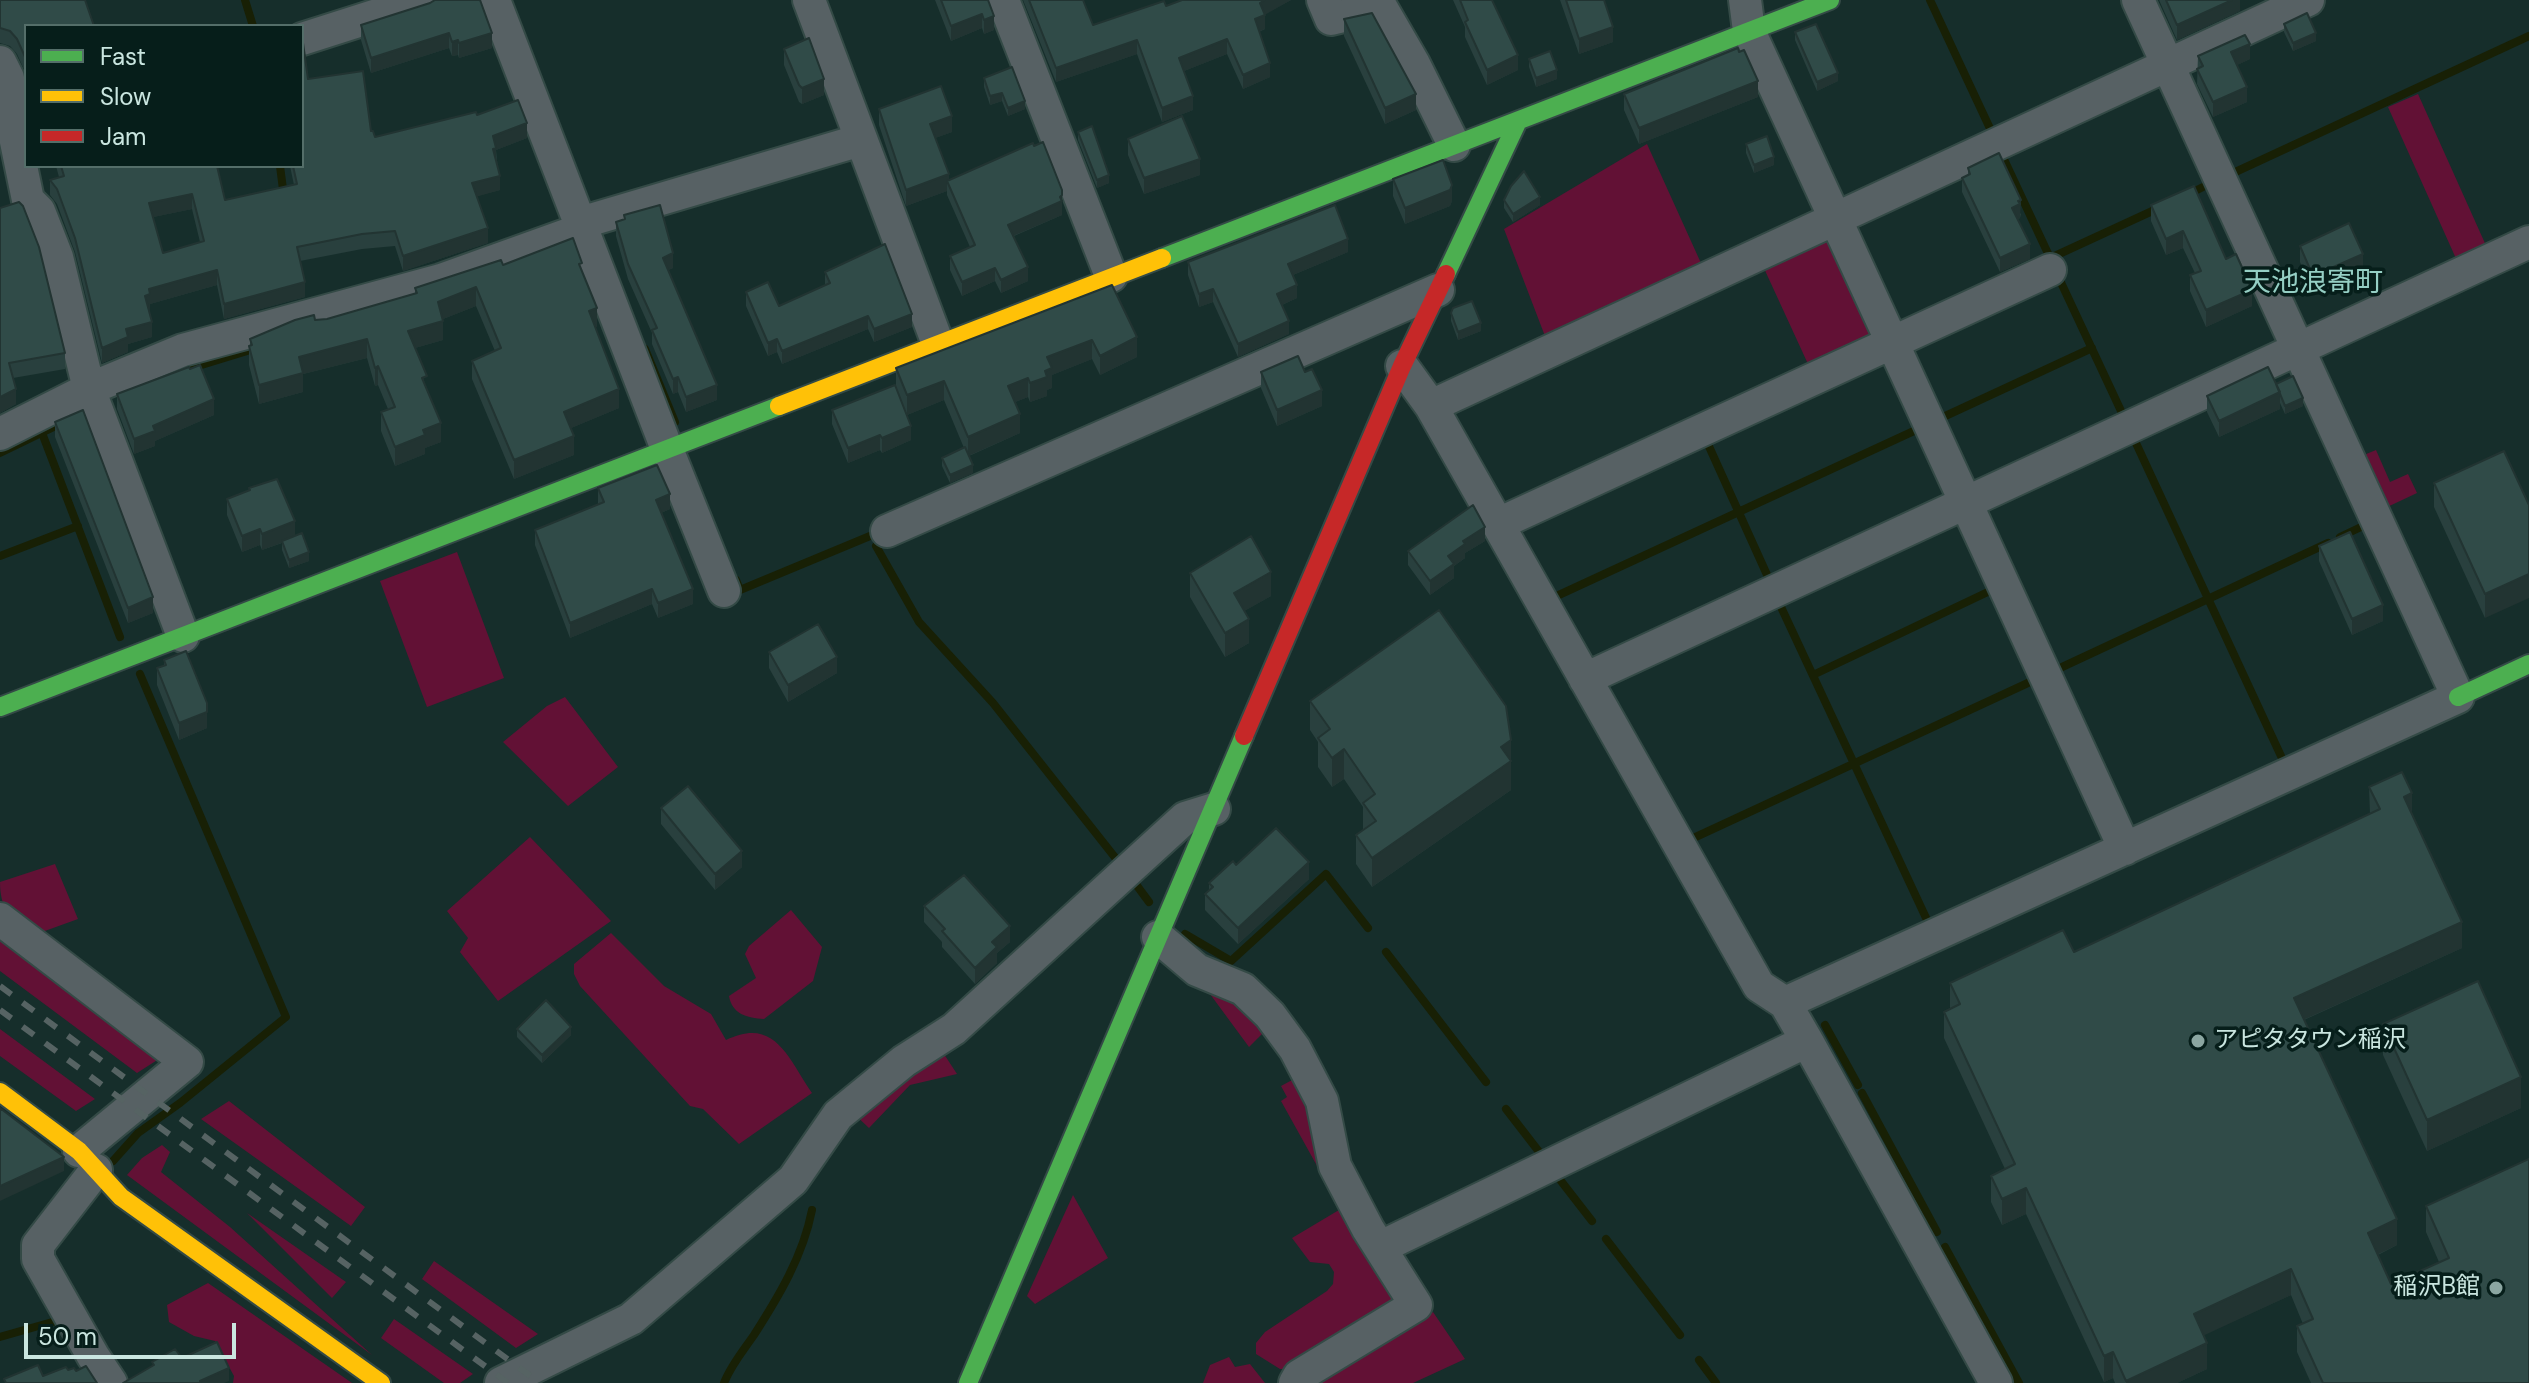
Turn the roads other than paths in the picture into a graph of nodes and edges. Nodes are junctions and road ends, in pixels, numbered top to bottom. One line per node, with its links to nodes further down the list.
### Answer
1 (424, 0): 10 (street)
2 (809, 0): 15 (street)
3 (1003, 0): 22 (street)
4 (1323, 0): 16 (street)
5 (1830, 0): 9 (street)
6 (2138, 0): 12 (street)
7 (2308, 0): 12 (street)
8 (502, 2): 19 (street)
9 (1747, 15): 13 (street); 18 (street)
10 (304, 38)
11 (0, 62): 14 (street)
12 (2168, 65): 18 (street); 26 (street)
13 (1518, 121): 16 (street); 23 (street)
14 (20, 130): 17 (street)
15 (861, 140): 19 (street); 25 (street)
16 (1454, 145): 22 (street)
17 (14, 205): 28 (street)
18 (1835, 219): 24 (street); 29 (street)
19 (581, 226): 28 (street); 31 (street)
20 (2529, 242): 26 (street)
21 (2050, 270): 24 (street)
22 (1111, 276): 25 (street)
23 (1438, 290): 27 (street); 34 (street)
24 (1892, 343): 32 (street); 33 (street)
25 (938, 344): 31 (street)
26 (2298, 348): 32 (street); 39 (street)
27 (1402, 366): 29 (street); 41 (street)
28 (89, 389): 30 (street); 36 (street)
29 (1431, 406): 33 (street)
30 (0, 434)
31 (667, 449): 35 (street); 36 (street)
32 (1967, 504): 38 (street); 42 (street)
33 (1498, 524): 38 (street)
34 (887, 531)
35 (724, 591)
36 (183, 636): 40 (street)
37 (2529, 664): 39 (street)
38 (1585, 679): 45 (street)
39 (2458, 697): 42 (street)
40 (0, 707)
41 (1214, 809): 44 (street); 52 (street)
42 (2125, 849): 45 (street)
43 (0, 919): 48 (street)
44 (1158, 937): 49 (street); 53 (street)
45 (1785, 1003): 46 (street)
46 (1807, 1041): 49 (street); 55 (street)
47 (0, 1092): 48 (street)
48 (88, 1161): 50 (street); 51 (street)
49 (1381, 1247): 54 (street)
50 (111, 1383)
51 (381, 1383)
52 (501, 1383)
53 (968, 1383)
54 (1295, 1383)
55 (1996, 1383)

